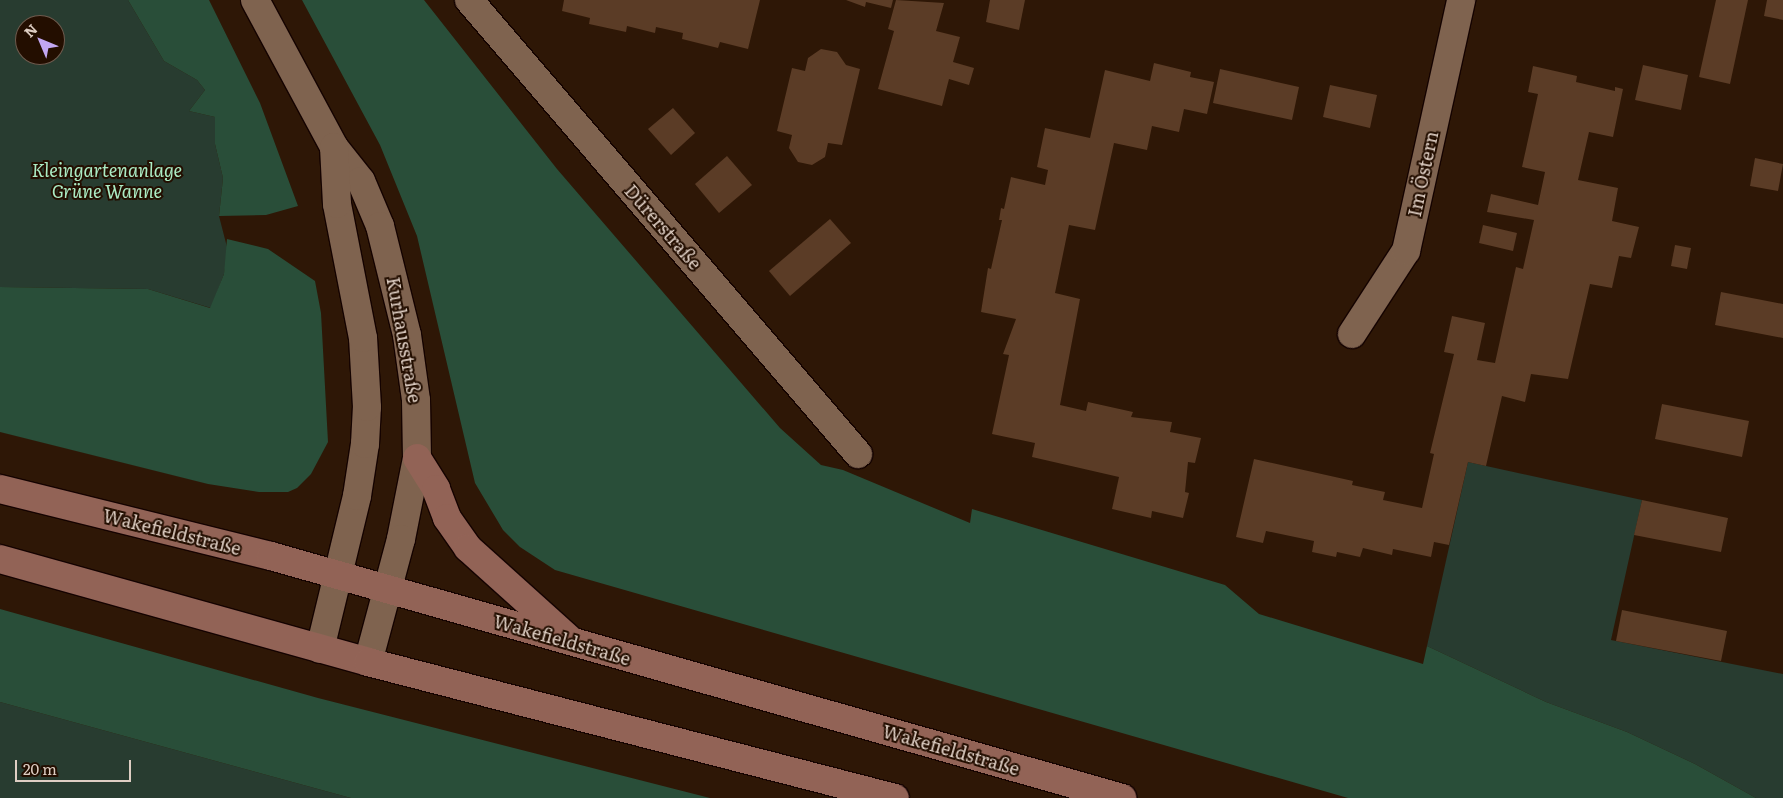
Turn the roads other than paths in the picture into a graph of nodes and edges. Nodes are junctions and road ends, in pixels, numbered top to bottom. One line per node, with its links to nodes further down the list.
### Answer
1 (255, 0): 4 (street, Kurhausstraße)
2 (469, 0): 6 (street, Dürerstraße)
3 (1461, 0): 5 (street, Im Östern)
4 (334, 147): 7 (street, Kurhausstraße); 10 (street, Kurhausstraße)
5 (1352, 334)
6 (858, 454)
7 (417, 458): 11 (street, Kurhausstraße); 12 (main road)
8 (0, 489): 10 (main road, Wakefieldstraße)
9 (0, 560): 13 (main road)
10 (339, 577): 11 (main road, Wakefieldstraße); 13 (street, Kurhausstraße)
11 (388, 591): 12 (main road, Wakefieldstraße); 14 (street, Kurhausstraße)
12 (575, 643): 16 (main road, Wakefieldstraße)
13 (320, 649): 14 (main road)
14 (368, 662): 15 (main road)
15 (895, 798)
16 (1122, 798)

